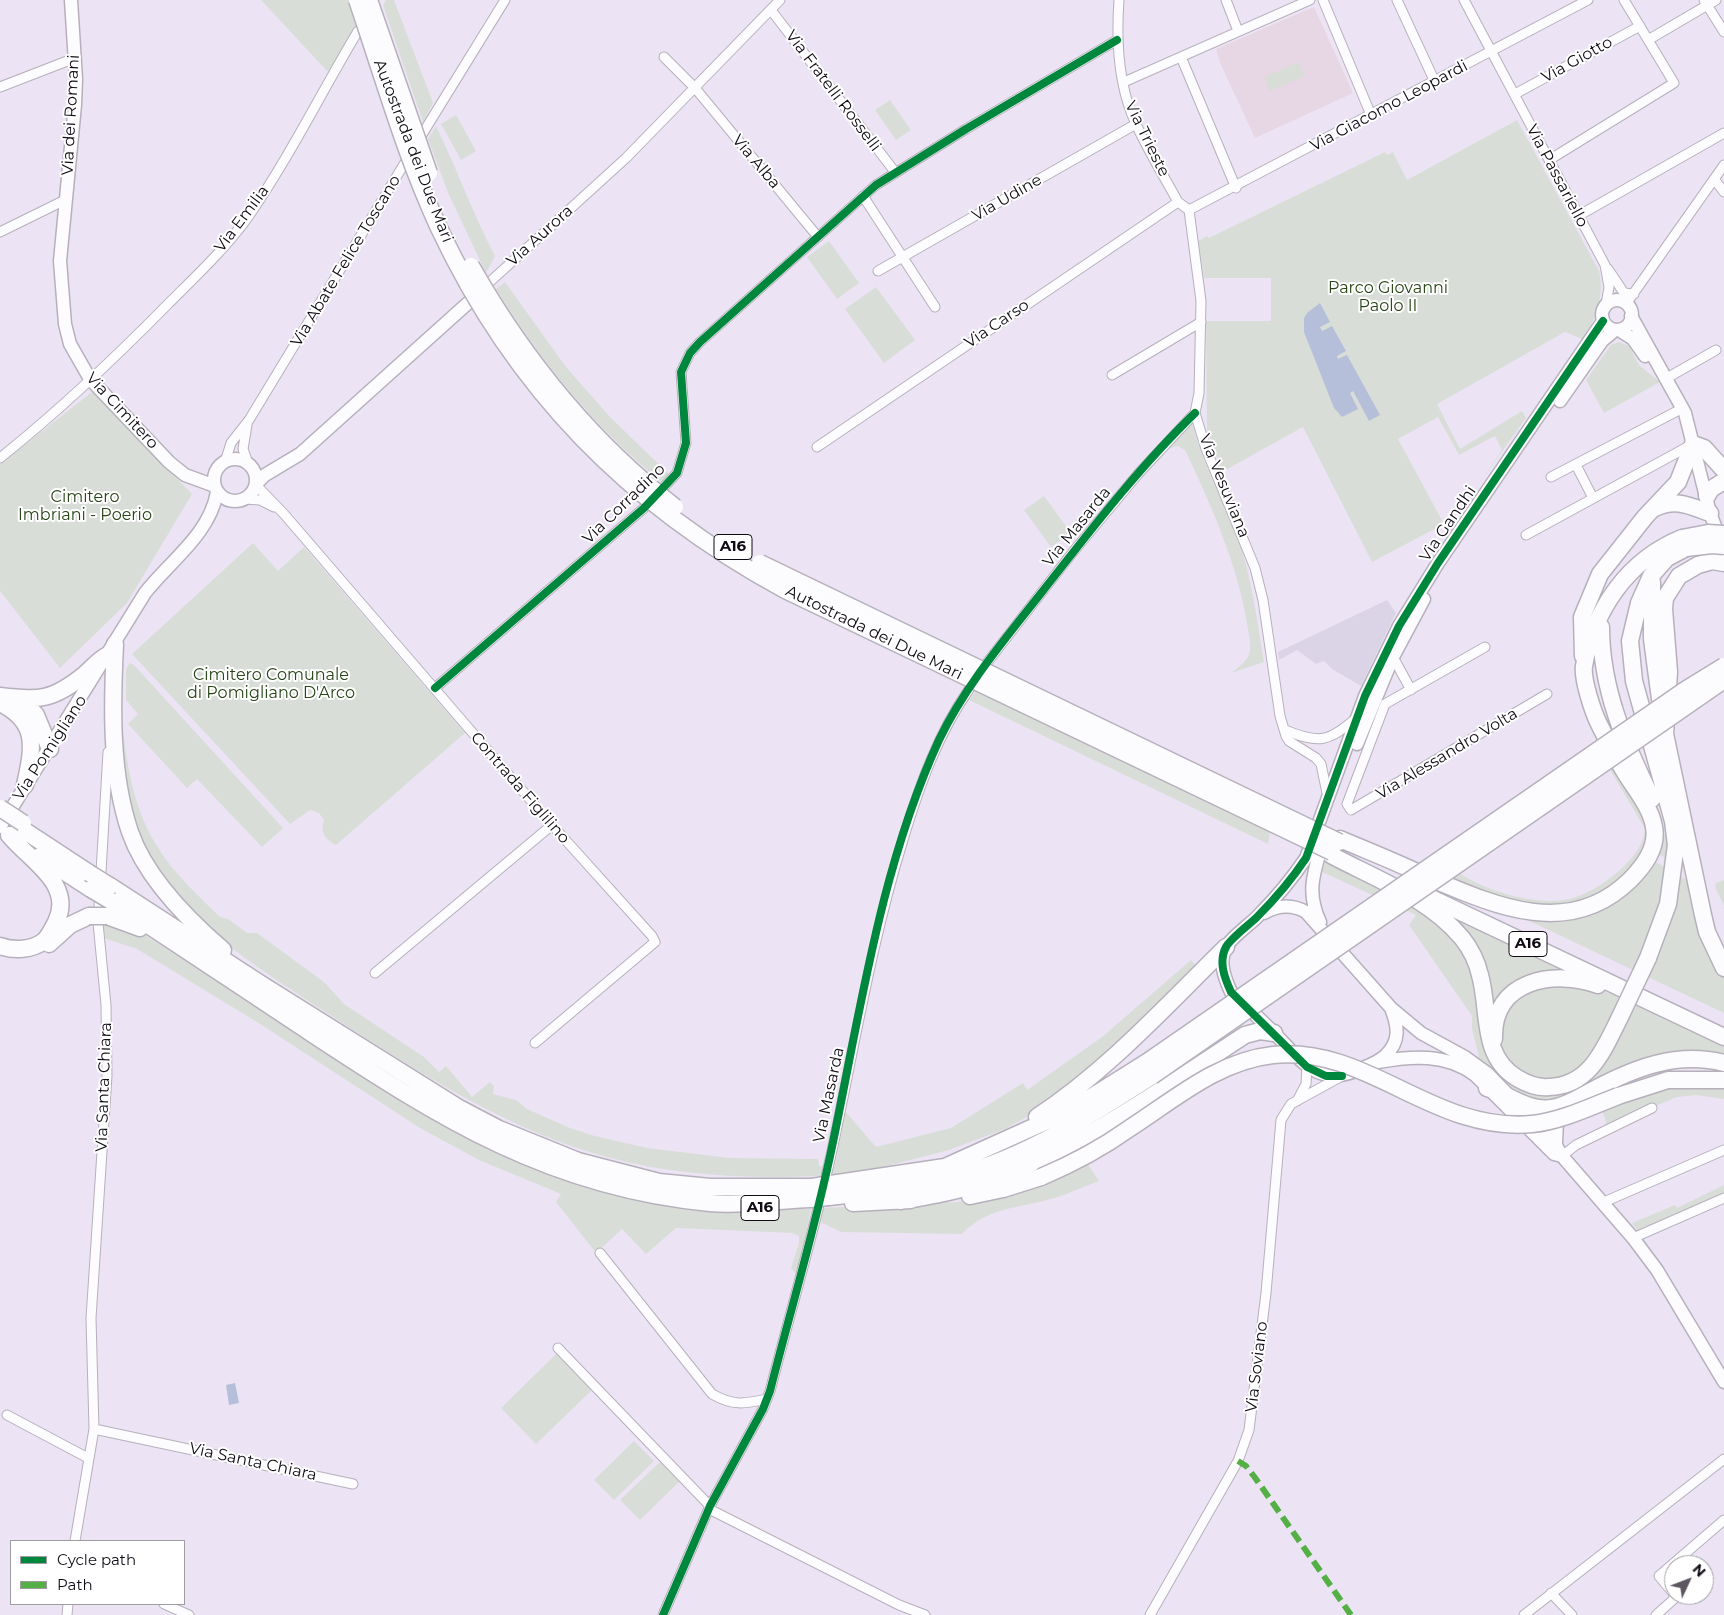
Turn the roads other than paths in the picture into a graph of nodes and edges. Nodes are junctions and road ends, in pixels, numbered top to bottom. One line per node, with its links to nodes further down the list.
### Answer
1 (71, 0): 26 (street, Via dei Romani)
2 (357, 0): 121 (highway, Autostrada dei Due Mari / A16, bridge)
3 (369, 0): 121 (highway, Autostrada dei Due Mari / A16, bridge)
4 (505, 0): 65 (street, Via Abate Felice Toscano)
5 (780, 0): 16 (street, Via Aurora)
6 (1119, 0): 21 (street, Via Trieste)
7 (1226, 0): 19 (street)
8 (1310, 0): 19 (street)
9 (1323, 0): 32 (street)
10 (1397, 0): 28 (street)
11 (1464, 0): 23 (street, Via Passariello)
12 (1588, 0): 23 (street, Via Giacomo Leopardi)
13 (1624, 0): 17 (street)
14 (1716, 0): 15 (street)
15 (1706, 3): 20 (street); 22 (street)
16 (771, 10): 30 (street, Via Aurora); 37 (street, Via Fratelli Rosselli)
17 (1640, 26): 22 (street); 31 (street, Via Giotto)
18 (358, 31): 62 (street, Via Emilia)
19 (1238, 31): 25 (street)
20 (1724, 32)
21 (1116, 40): 27 (street, Via Trieste); 37 (street, Via Corradino)
22 (1648, 40): 35 (street)
23 (1492, 51): 28 (street, Via Giacomo Leopardi); 31 (street, Via Passariello)
24 (664, 57): 30 (street, Via Alba)
25 (1181, 57): 27 (street); 39 (street)
26 (74, 58): 29 (street); 42 (street, Via dei Romani)
27 (1124, 82): 33 (street, Via Trieste)
28 (1435, 82): 32 (street, Via Giacomo Leopardi)
29 (0, 87)
30 (695, 88): 47 (street, Via Alba); 52 (street, Via Aurora)
31 (1514, 94): 35 (street, Via Passariello)
32 (1371, 115): 39 (street, Via Giacomo Leopardi)
33 (1136, 124): 43 (street, Via Trieste); 48 (street, Via Udine)
34 (1724, 133): 45 (street)
35 (1549, 160): 45 (street, Via Passariello)
36 (1724, 166): 38 (street)
37 (895, 172): 41 (street, Via Corradino)
38 (1714, 179): 40 (street); 51 (street)
39 (1236, 188): 44 (street, Via Giacomo Leopardi)
40 (1724, 192)
41 (863, 196): 47 (street, Via Corradino); 48 (street)
42 (65, 200): 46 (street); 62 (street, Via Cimitero)
43 (1178, 202): 44 (street, Via Trieste); 67 (street, Via Carso)
44 (1189, 210): 57 (street, Via Vesuviana)
45 (1578, 216): 49 (street, Via Passariello)
46 (0, 232)
47 (818, 237): 102 (street, Via Corradino)
48 (903, 258): 50 (street, Via Udine); 54 (street)
49 (1605, 265): 51 (street); 53 (street, Via Passariello)
50 (878, 271)
51 (1634, 294): 55 (street)
52 (468, 303): 69 (street, Via Aurora)
53 (1606, 304): 55 (street); 56 (street, Via Passariello)
54 (934, 307)
55 (1629, 310): 58 (street); 61 (street)
56 (1603, 321): 58 (street); 110 (street, Via Gandhi)
57 (1201, 322): 60 (street); 64 (street, Via Vesuviana)
58 (1617, 330): 61 (street); 97 (street, Via Gandhi)
59 (1716, 350): 61 (street)
60 (1112, 375)
61 (1665, 376): 63 (street)
62 (90, 380): 68 (street, Via Emilia); 73 (street, Via Cimitero)
63 (1683, 408): 66 (street); 72 (street)
64 (1195, 413): 98 (street, Via Masarda); 111 (street, Via Vesuviana)
65 (249, 420): 70 (street, Via Abate Felice Toscano); 71 (street, Via Abate Felice Toscano)
66 (1693, 444): 74 (highway); 80 (street); 82 (street); 84 (highway)
67 (817, 447)
68 (0, 458)
69 (290, 460): 71 (street, Via Aurora); 75 (street, Via Aurora)
70 (221, 465): 71 (street); 73 (street); 79 (street)
71 (250, 465): 78 (street)
72 (1576, 465): 76 (street); 82 (street)
73 (178, 469): 79 (street)
74 (1724, 470)
75 (270, 471): 78 (street, Via Aurora); 81 (street)
76 (1551, 478)
77 (1724, 481): 80 (highway)
78 (256, 484): 81 (street, Contrada Figlilino); 83 (street)
79 (216, 489): 83 (street); 87 (street)
80 (1707, 496): 85 (street)
81 (268, 497): 86 (street, Contrada Figlilino)
82 (1594, 498): 89 (street)
83 (239, 500): 86 (street, Contrada Figlilino); 87 (street)
84 (1652, 510): 85 (highway); 100 (highway)
85 (1710, 513): 91 (street)
86 (284, 514): 102 (street, Contrada Figlilino)
87 (199, 534): 96 (street)
88 (1724, 534): 90 (highway, bridge)
89 (1526, 535)
90 (1684, 543): 91 (highway, bridge); 93 (highway); 94 (highway)
91 (1724, 548)
92 (1724, 562): 113 (highway)
93 (1652, 576): 113 (highway); 122 (highway)
94 (1601, 610): 100 (highway); 122 (highway)
95 (1485, 647): 104 (street)
96 (108, 656): 107 (highway); 109 (highway); 112 (street); 114 (street, Via Pomigliano)
97 (1392, 657): 104 (street); 126 (street, Via Gandhi)
98 (986, 664)
99 (1724, 666): 143 (highway, bridge)
100 (1584, 668): 121 (highway)
101 (1724, 680): 143 (highway, bridge)
102 (435, 688): 119 (street, Contrada Figlilino)
103 (970, 688): 163 (street, Via Masarda)
104 (1411, 690): 105 (street, Via Alessandro Volta)
105 (1547, 694)
106 (0, 696): 107 (highway)
107 (20, 698): 114 (highway)
108 (0, 703): 115 (highway)
109 (114, 716): 112 (street, Via Santa Chiara); 132 (highway)
110 (1357, 718): 111 (street); 116 (street, Via Gandhi)
111 (1285, 730): 116 (street, Via Vesuviana)
112 (108, 733): 165 (street, Via Santa Chiara)
113 (1665, 734): 130 (highway)
114 (50, 749): 115 (street, Via Pomigliano)
115 (25, 785): 120 (street, Via Pomigliano)
116 (1327, 802): 125 (street, Via Gandhi)
117 (0, 808): 120 (highway, bridge)
118 (0, 815): 120 (highway)
119 (552, 825): 131 (street); 137 (street, Contrada Figlilino)
120 (10, 829): 123 (highway); 123 (highway); 127 (highway)
121 (1336, 847): 134 (highway, Autostrada dei Due Mari / A16); 136 (highway, Autostrada dei Due Mari / A16); 139 (highway)
122 (1675, 856): 139 (highway, bridge)
123 (90, 881): 124 (highway, bridge)
124 (109, 901): 129 (highway, bridge); 132 (highway); 154 (highway, A16)
125 (1259, 915): 126 (street); 128 (street)
126 (1322, 927): 133 (street)
127 (0, 946)
128 (1226, 947): 135 (street); 151 (highway)
129 (0, 954)
130 (1724, 968)
131 (375, 973)
132 (264, 986): 154 (highway)
133 (1391, 1008): 140 (street); 147 (street)
134 (1724, 1025)
135 (1274, 1033): 142 (street); 156 (highway)
136 (1724, 1037)
137 (535, 1043)
138 (1724, 1044): 139 (highway)
139 (1496, 1056)
140 (1378, 1062): 144 (street); 146 (street)
141 (1724, 1063): 149 (highway)
142 (1308, 1067): 144 (street); 148 (street)
143 (1150, 1069): 151 (highway); 154 (highway)
144 (1342, 1076): 148 (street)
145 (1724, 1080): 156 (highway, bridge)
146 (1487, 1088): 147 (highway); 152 (street)
147 (1514, 1099): 149 (highway); 152 (street)
148 (1297, 1101): 177 (street, Via Soviano)
149 (1564, 1105): 152 (highway)
150 (1652, 1108): 152 (street)
151 (990, 1148): 154 (highway)
152 (1558, 1149): 157 (street)
153 (1724, 1150): 157 (street)
154 (820, 1196): 156 (highway, A16)
155 (1724, 1198): 158 (street)
156 (900, 1201)
157 (1604, 1202): 158 (street)
158 (1634, 1238): 161 (street)
159 (600, 1252): 163 (street)
160 (558, 1348): 169 (street)
161 (1720, 1367): 162 (street)
162 (1724, 1382)
163 (767, 1399): 169 (street, Via Masarda)
164 (7, 1414): 166 (street)
165 (94, 1429): 166 (street, Via Santa Chiara); 168 (street, Via Santa Chiara)
166 (88, 1458): 171 (street, Via Santa Chiara)
167 (1724, 1459): 172 (street)
168 (352, 1484)
169 (710, 1507): 175 (street, Via Masarda); 176 (street)
170 (1724, 1520): 180 (street)
171 (75, 1540)
172 (1552, 1593): 178 (street); 179 (street)
173 (166, 1605): 174 (street)
174 (189, 1615)
175 (663, 1615)
176 (925, 1615)
177 (1150, 1615)
178 (1524, 1615)
179 (1572, 1615)
180 (1656, 1615)

